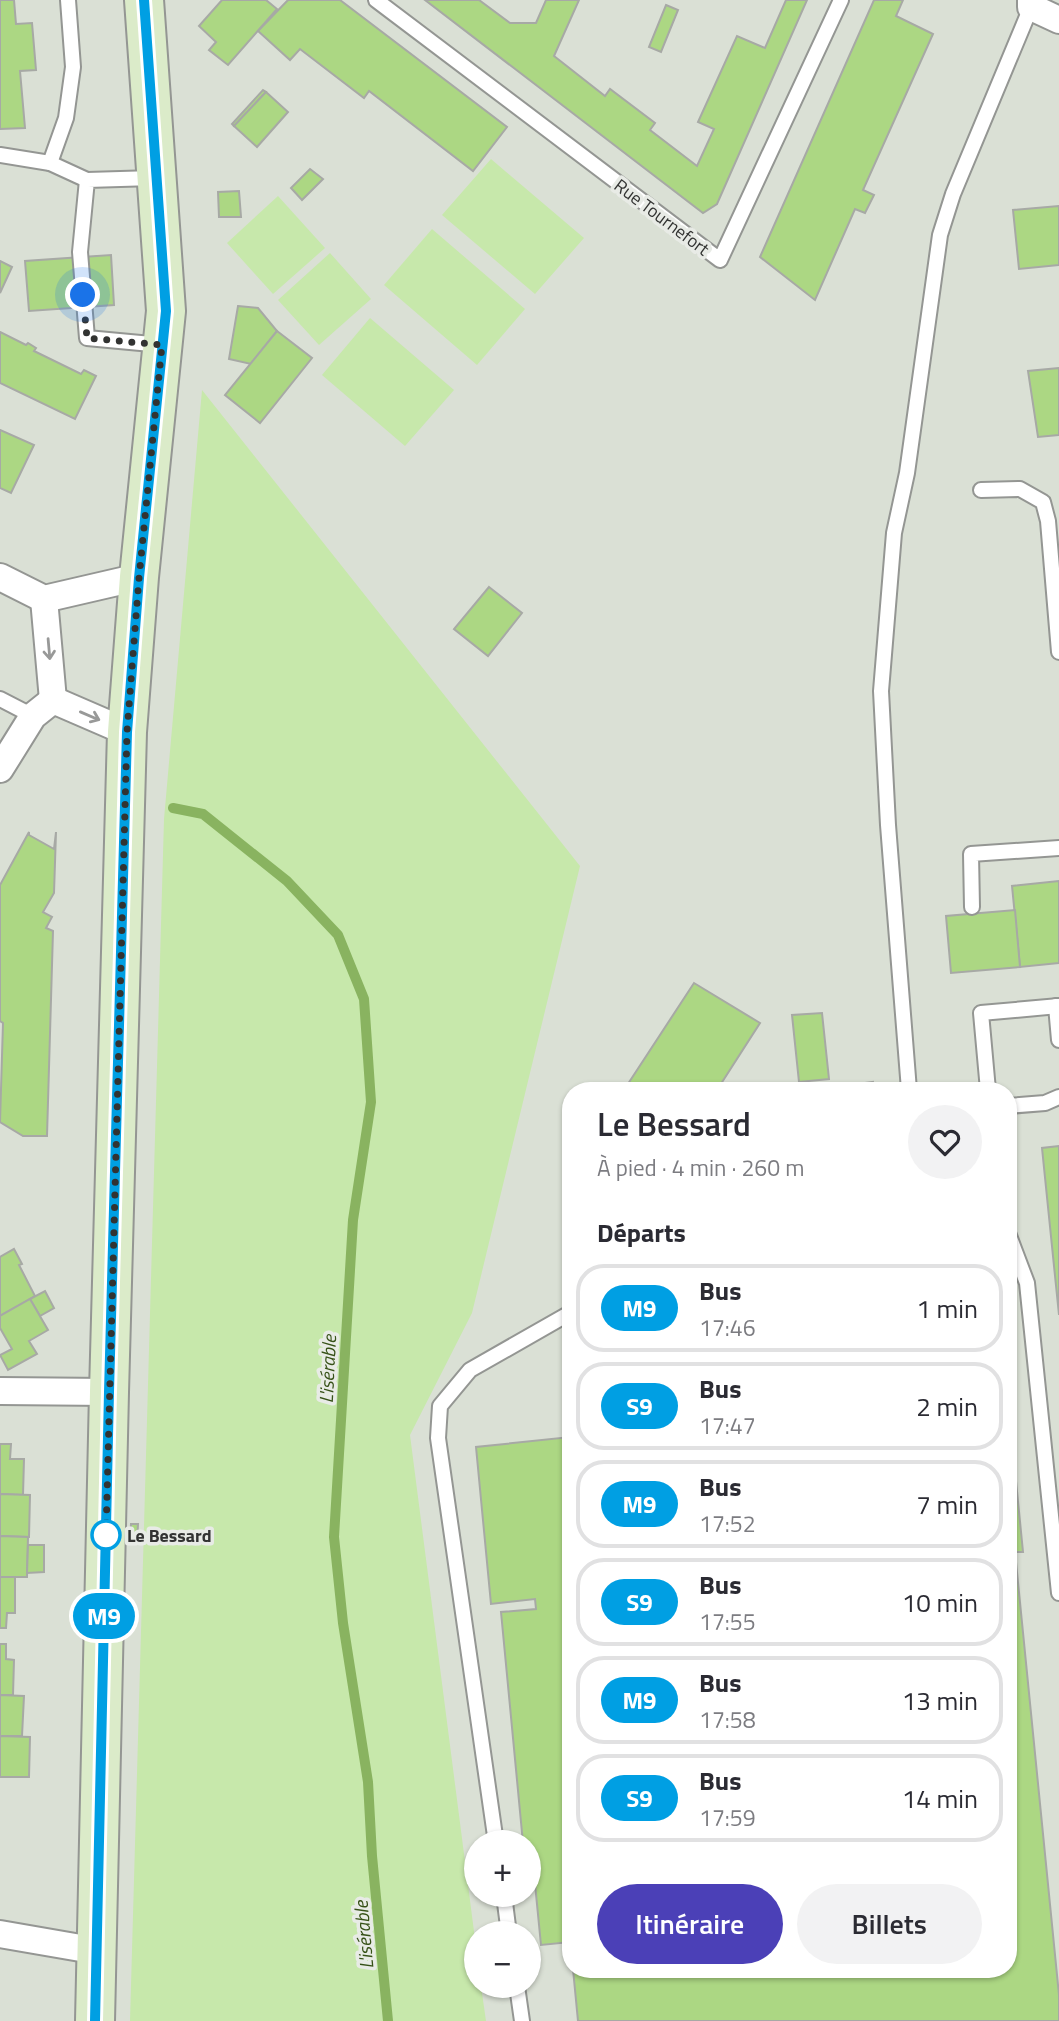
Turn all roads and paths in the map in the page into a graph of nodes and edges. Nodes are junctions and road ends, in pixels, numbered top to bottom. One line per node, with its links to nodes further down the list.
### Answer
1 (68, 0): 8 (lane)
2 (144, 0): 9 (street)
3 (376, 0): 4 (lane, Rue Tournefort)
4 (841, 0)
5 (1031, 4): 6 (street); 25 (lane)
6 (1059, 20)
7 (0, 155): 8 (lane)
8 (50, 163): 10 (lane)
9 (155, 178): 10 (lane); 11 (street)
10 (87, 180): 11 (lane)
11 (162, 345): 14 (street)
12 (981, 490): 16 (lane)
13 (0, 577): 15 (street)
14 (139, 578): 15 (street); 19 (street)
15 (44, 598): 18 (street, one-way to 18)
16 (1059, 652)
17 (0, 699): 18 (lane)
18 (43, 708): 19 (street, one-way to 19); 20 (street)
19 (127, 732): 32 (street)
20 (0, 769)
21 (1059, 848): 22 (lane)
22 (972, 907)
23 (1057, 1006): 24 (lane); 26 (lane)
24 (1059, 1040)
25 (908, 1082)
26 (987, 1082)
27 (1059, 1097): 28 (lane)
28 (1017, 1105)
29 (1017, 1257): 33 (lane)
30 (562, 1318): 34 (lane)
31 (0, 1391): 32 (street)
32 (109, 1392): 36 (street)
33 (1059, 1593)
34 (494, 1830)
35 (0, 1934): 36 (street)
36 (98, 1951): 38 (street)
37 (519, 1998): 39 (lane)
38 (95, 2021)
39 (522, 2021)

